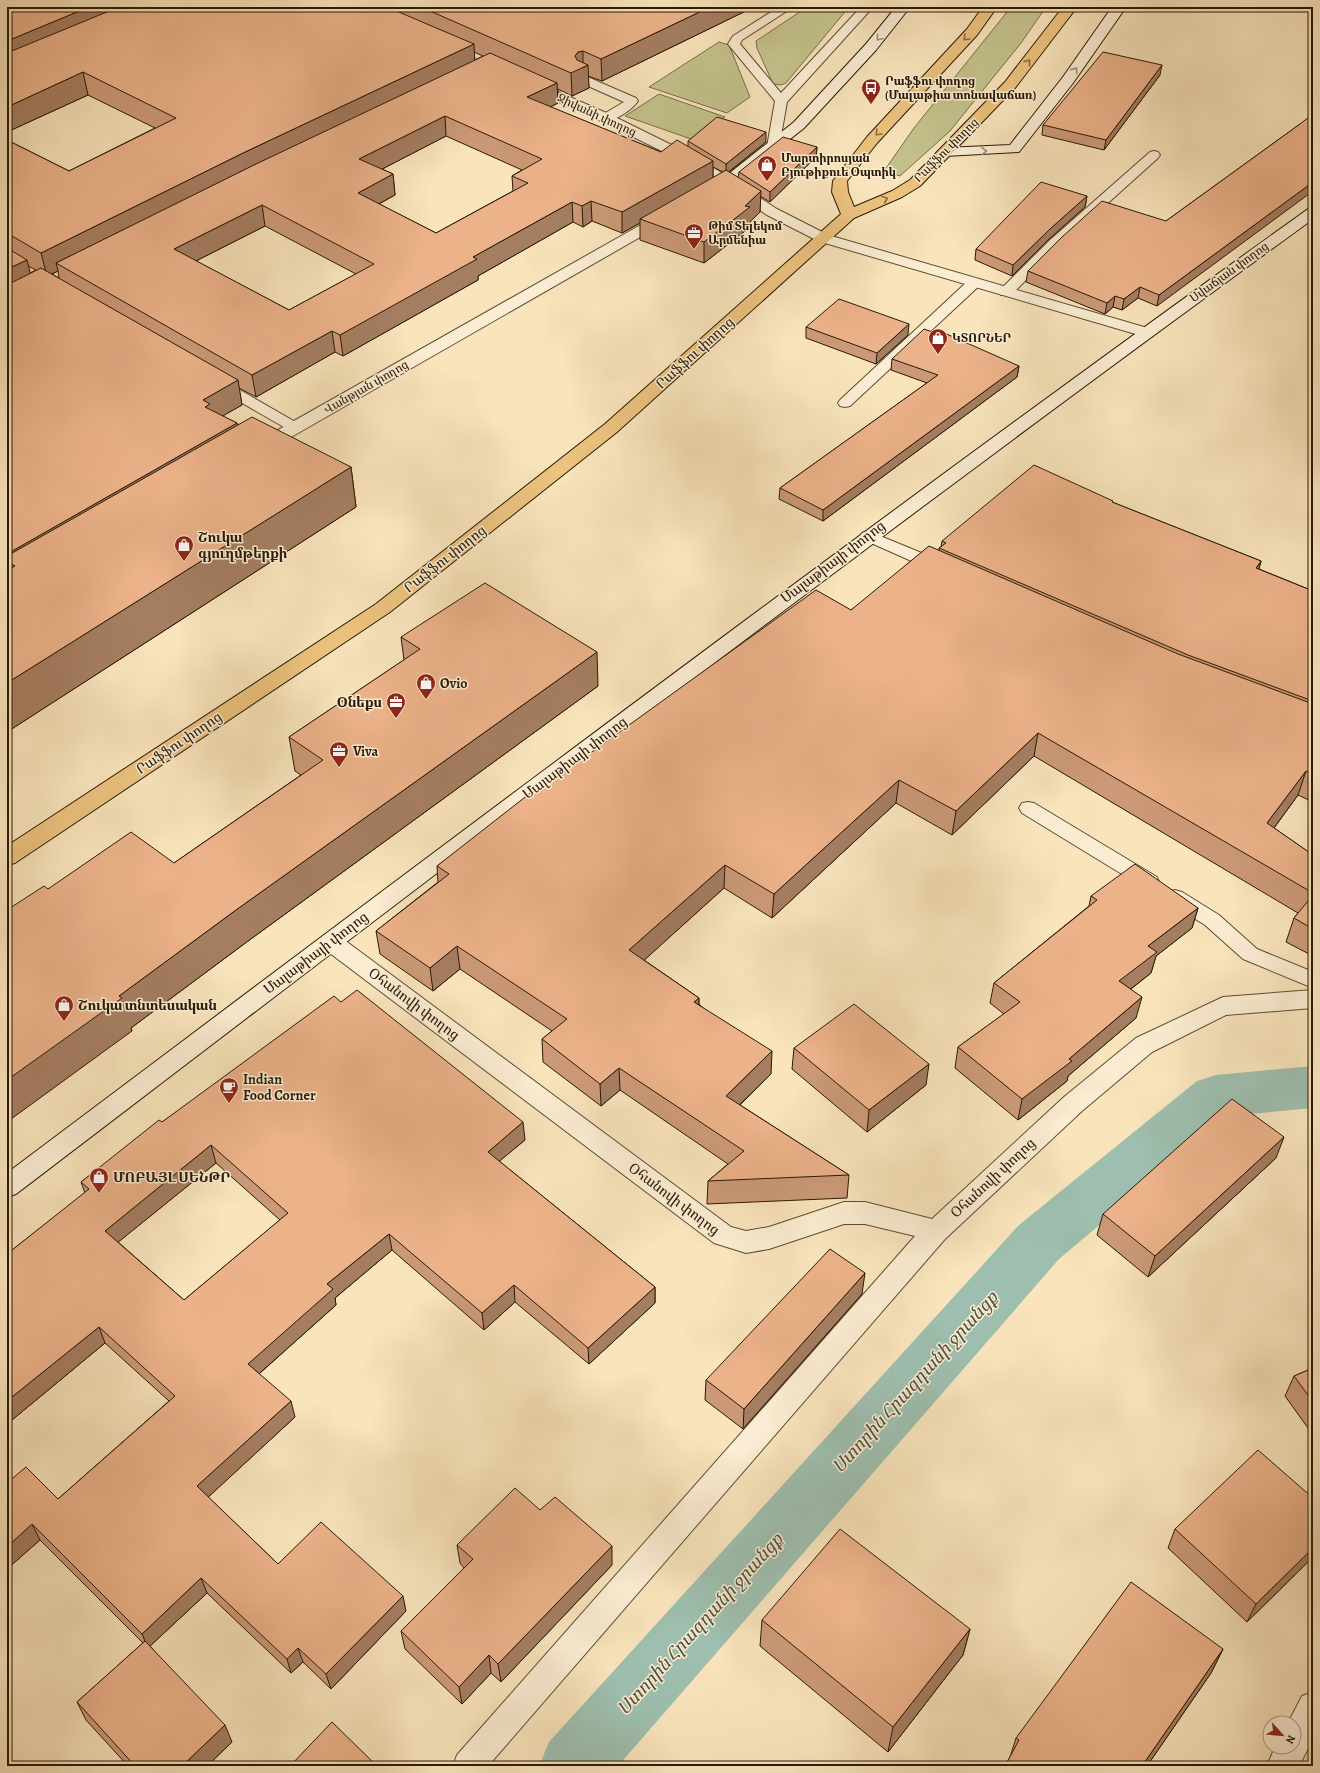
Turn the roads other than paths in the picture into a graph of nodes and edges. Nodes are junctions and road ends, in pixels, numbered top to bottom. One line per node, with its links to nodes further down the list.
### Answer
1 (787, 7): 9 (lane)
2 (867, 7): 9 (lane)
3 (903, 7): 11 (street, one-way to 11)
4 (990, 7): 17 (main road, one-way to 17)
5 (1070, 7): 12 (main road, Րաֆֆու փողոց, one-way to 5)
6 (1119, 7): 12 (street, one-way to 6)
7 (520, 79): 10 (street, Ջիվանի փողոց)
8 (583, 79): 10 (lane)
9 (781, 101): 11 (lane)
10 (606, 118): 14 (street, Ջիվանի փողոց)
11 (773, 147): 14 (street)
12 (945, 152): 17 (main road, Րաֆֆու փողոց, one-way to 12)
13 (1154, 155): 20 (lane)
14 (719, 187): 18 (street, Ջիվանի փողոց)
15 (678, 210): 24 (street, Վանթյան փողոց)
16 (1313, 212): 21 (street, Սվաճյան փողոց)
17 (849, 215): 18 (main road, Րաֆֆու փողոց)
18 (823, 238): 19 (street, Ջիվանի փողոց); 29 (main road, Րաֆֆու փողոց)
19 (974, 283): 20 (street, Ջիվանի փողոց); 23 (lane)
20 (1006, 292): 21 (street, Ջիվանի փողոց)
21 (1145, 332): 26 (street, Մալաթիայի փողոց)
22 (205, 376): 24 (lane)
23 (844, 403)
24 (294, 427): 25 (street, Վանթյան փողոց)
25 (246, 455)
26 (868, 536): 27 (lane); 30 (street, Մալաթիայի փողոց)
27 (953, 572)
28 (1028, 808): 31 (lane)
29 (7, 857)
30 (331, 942): 33 (street, Մալաթիայի փողոց); 34 (street, Օհանովի փողոց)
31 (1313, 980)
32 (1313, 999): 34 (street, Օհանովի փողոց)
33 (7, 1187)
34 (936, 1231): 38 (street)
35 (1313, 1708): 36 (street)
36 (1302, 1729)
37 (1288, 1755): 39 (street)
38 (468, 1766)
39 (1282, 1766)

